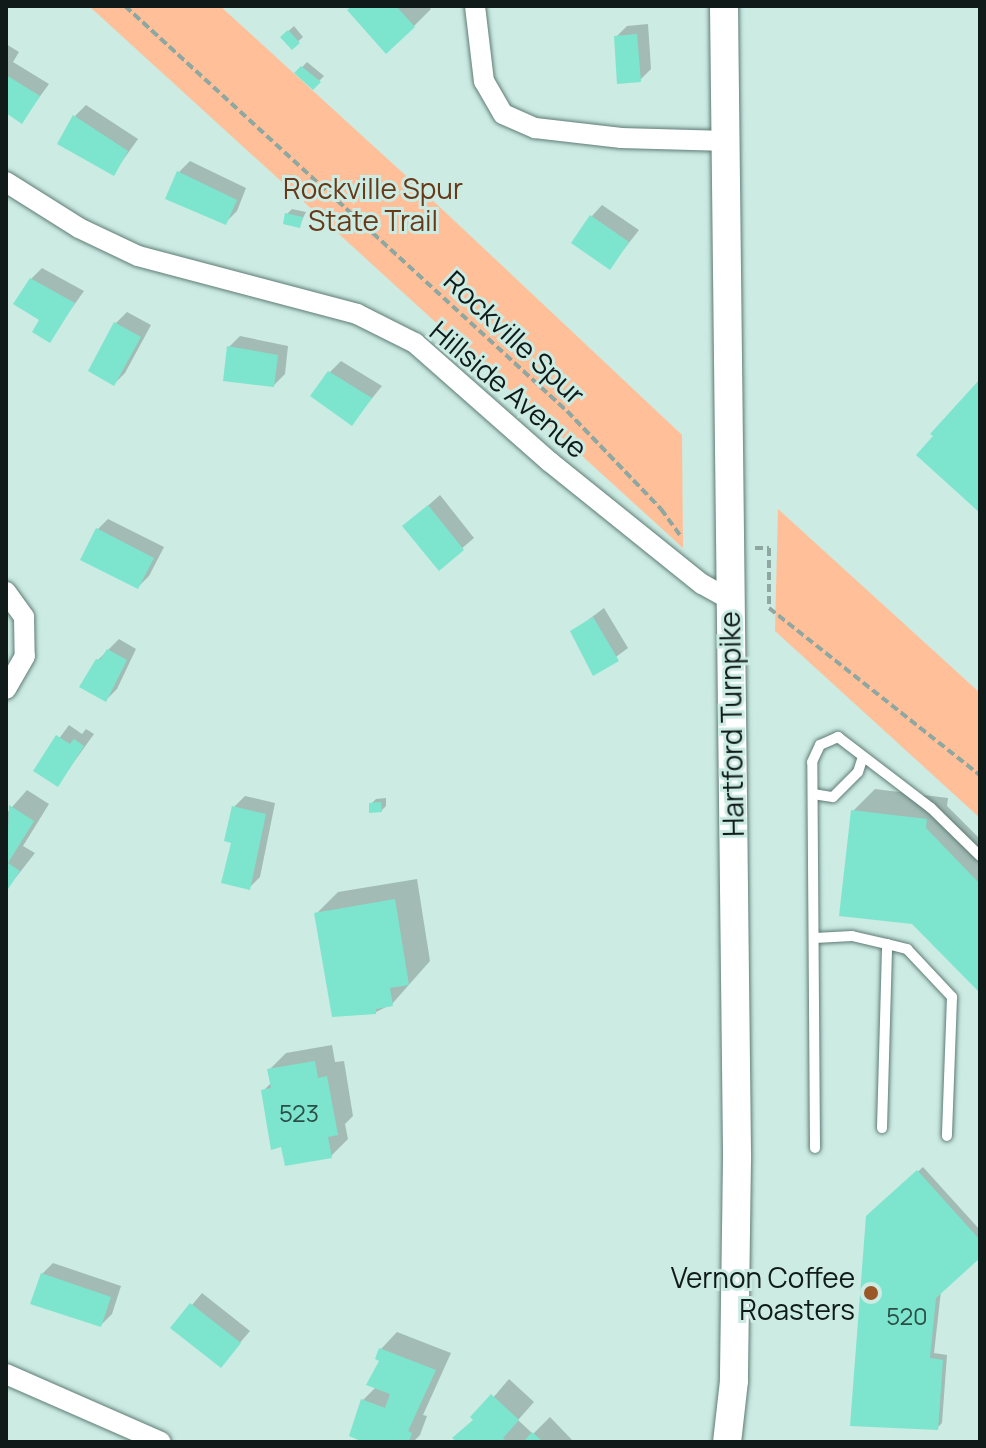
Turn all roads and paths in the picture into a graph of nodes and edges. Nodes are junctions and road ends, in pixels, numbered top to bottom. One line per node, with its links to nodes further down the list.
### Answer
1 (125, 6): 6 (path, Rockville Spur)
2 (475, 6): 4 (street)
3 (724, 6): 4 (main road, Hartford Turnpike)
4 (727, 141): 9 (main road, Hartford Turnpike)
5 (6, 182): 9 (street, Hillside Avenue)
6 (690, 545)
7 (769, 548): 12 (path)
8 (6, 592): 10 (street)
9 (729, 599): 22 (main road, Hartford Turnpike)
10 (6, 689)
11 (863, 757): 13 (lane); 13 (lane); 14 (lane)
12 (980, 775)
13 (813, 794): 15 (lane)
14 (980, 856)
15 (815, 938): 16 (lane); 19 (lane)
16 (887, 944): 17 (lane); 18 (lane)
17 (882, 1128)
18 (947, 1136)
19 (815, 1148)
20 (6, 1374): 21 (street)
21 (161, 1442)
22 (727, 1442)

